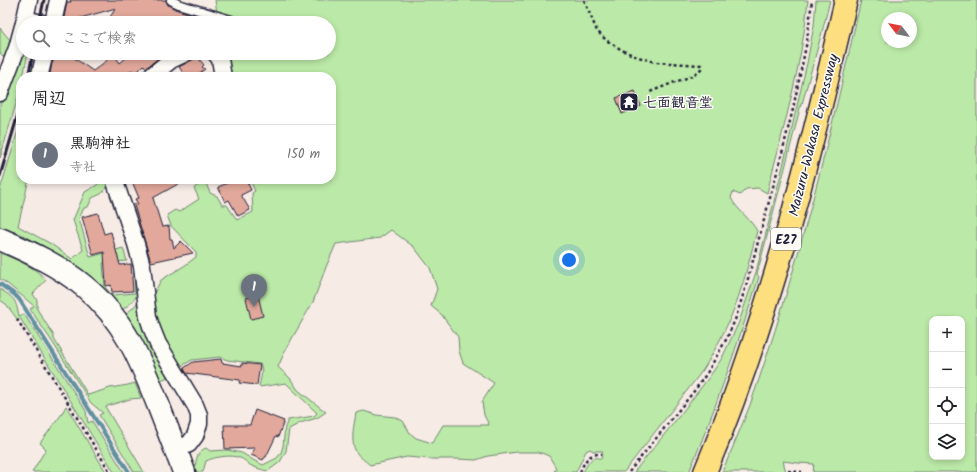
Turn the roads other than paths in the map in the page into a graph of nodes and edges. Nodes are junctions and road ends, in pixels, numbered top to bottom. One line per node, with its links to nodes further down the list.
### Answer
1 (29, 0): 5 (street)
2 (58, 0): 6 (street)
3 (171, 0): 7 (lane)
4 (846, 0): 20 (highway, Maizuru-Wakasa Expressway / E27)
5 (26, 16)
6 (55, 16)
7 (218, 16)
8 (16, 51): 15 (street)
9 (43, 60): 12 (street)
10 (171, 60): 13 (street)
11 (220, 60): 14 (street)
12 (40, 72)
13 (156, 72)
14 (222, 72)
15 (0, 93)
16 (116, 184): 18 (street)
17 (0, 239): 18 (street)
18 (176, 450): 19 (street)
19 (184, 472)
20 (705, 472)

